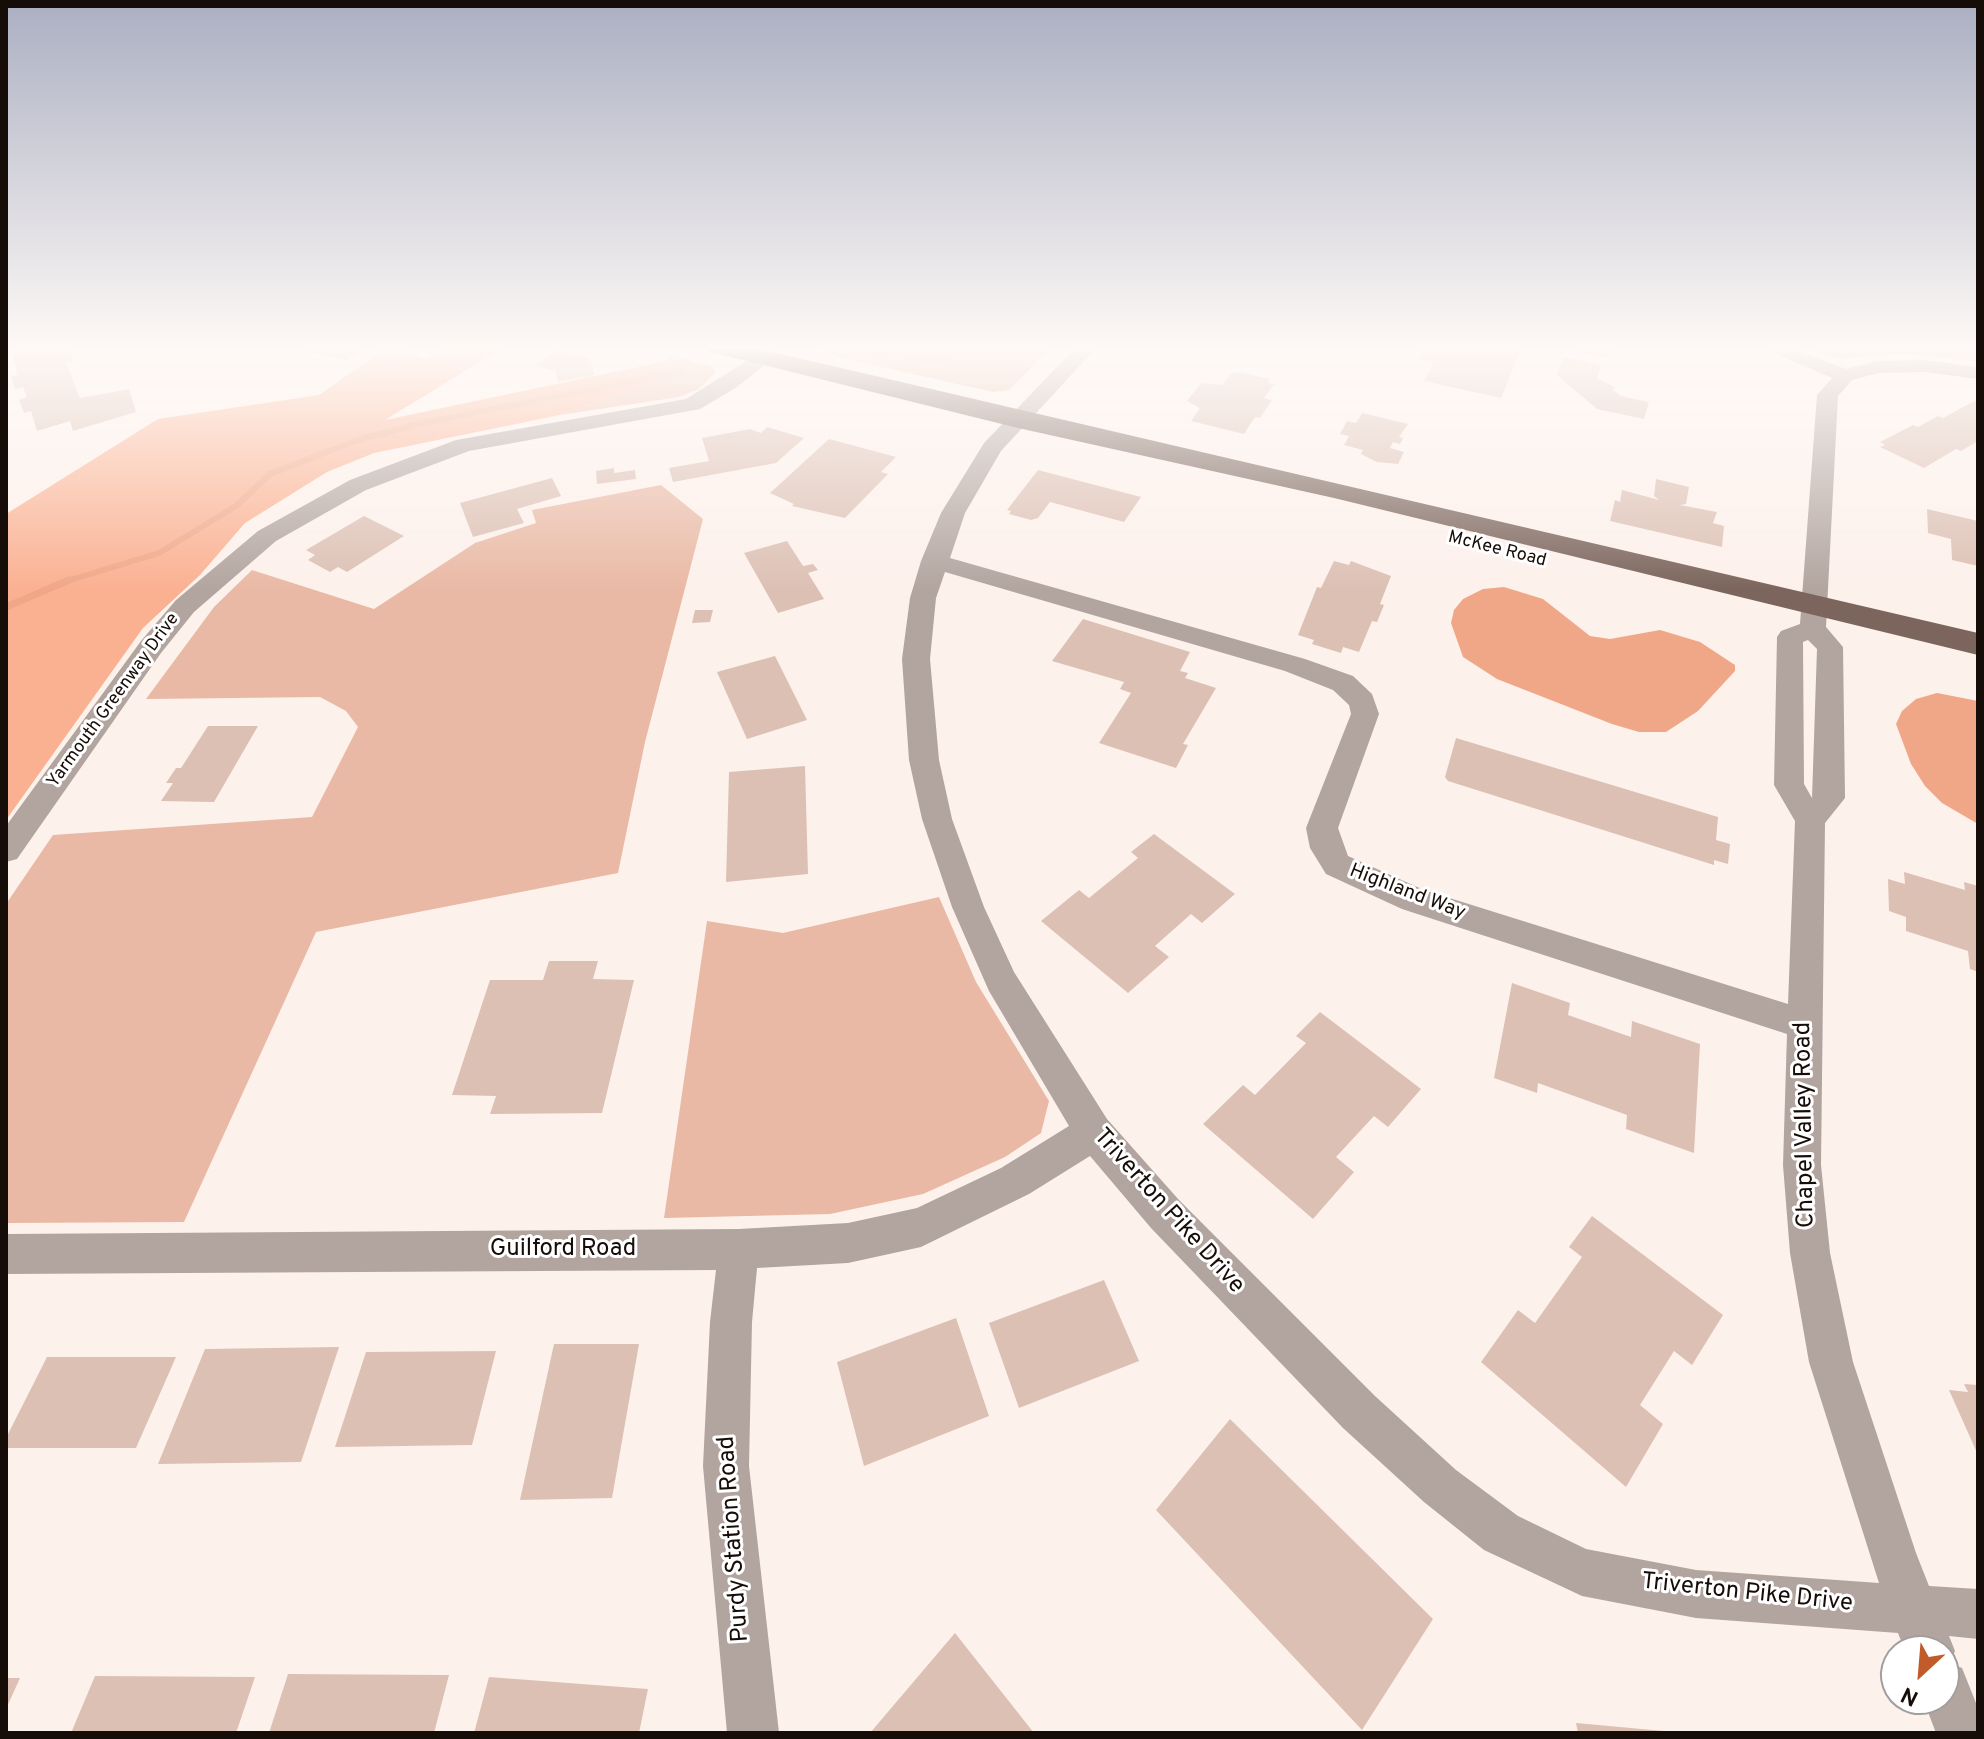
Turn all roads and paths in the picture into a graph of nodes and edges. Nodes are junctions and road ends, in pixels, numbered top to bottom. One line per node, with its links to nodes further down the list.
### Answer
1 (563, 427): 10 (street, Yarmouth Greenway Drive)
2 (1012, 427): 5 (street, Triverton Pike Drive)
3 (1043, 427): 6 (main road, McKee Road)
4 (1826, 427): 6 (street)
5 (933, 561): 11 (street, Highland Way); 12 (street, Triverton Pike Drive)
6 (1814, 616): 7 (main road, McKee Road); 8 (main road, McKee Road); 9 (street); 9 (street)
7 (1978, 644)
8 (1978, 670)
9 (1810, 820): 11 (street, Chapel Valley Road)
10 (6, 850)
11 (1804, 1024): 16 (street, Chapel Valley Road)
12 (1094, 1132): 13 (street, Guilford Road); 16 (street, Triverton Pike Drive)
13 (739, 1249): 14 (street, Guilford Road); 17 (street, Purdy Station Road)
14 (6, 1254)
15 (1978, 1614): 16 (street, Triverton Pike Drive)
16 (1922, 1631)
17 (753, 1733)

